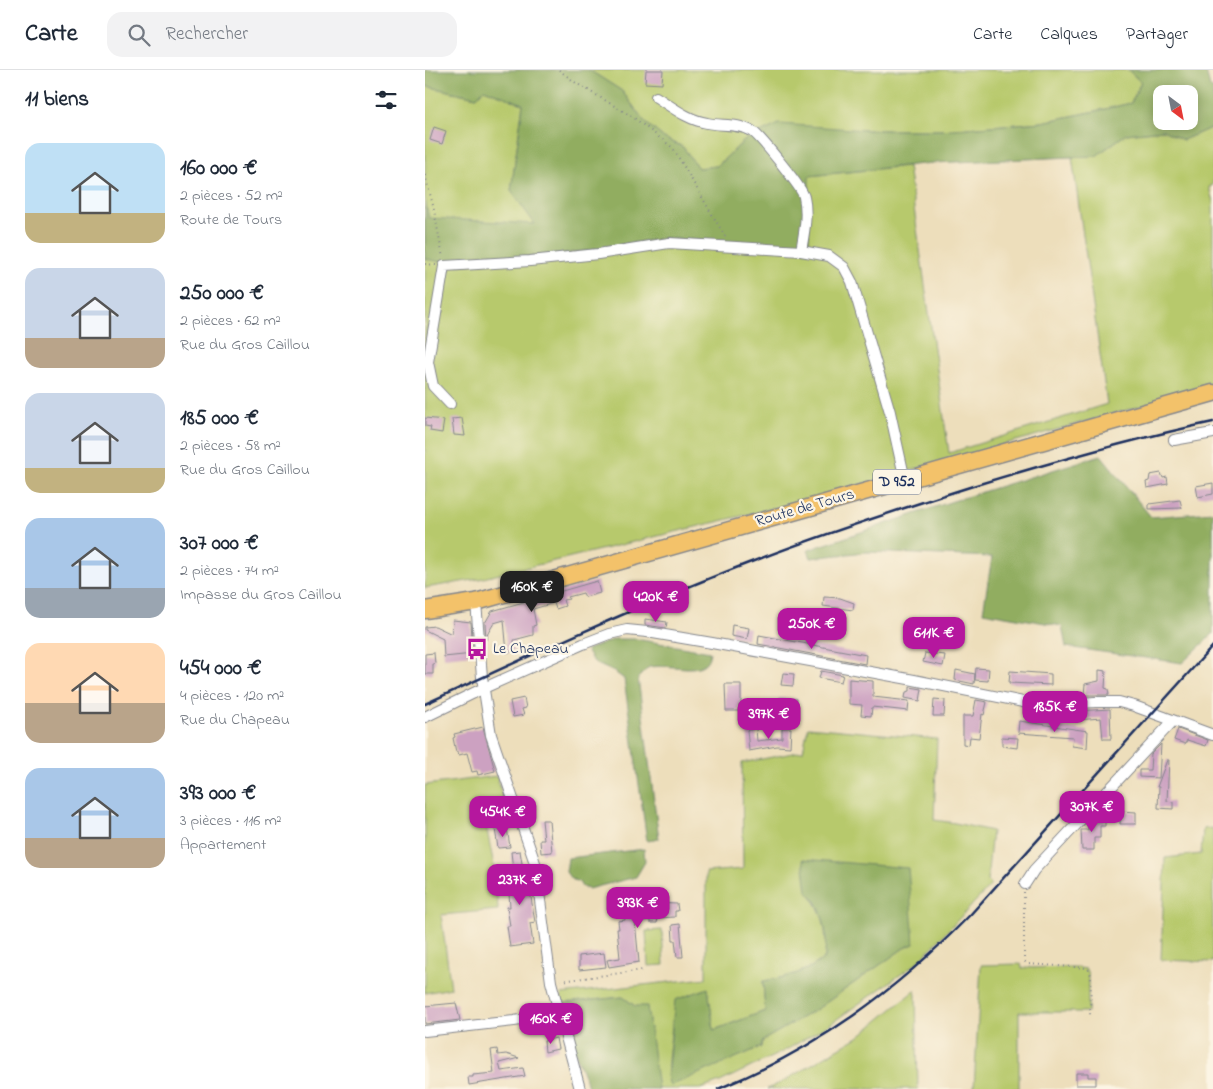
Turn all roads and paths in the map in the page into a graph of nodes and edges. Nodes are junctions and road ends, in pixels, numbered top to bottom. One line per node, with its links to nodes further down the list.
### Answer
1 (559, 70): 4 (path)
2 (656, 97): 5 (street)
3 (425, 175): 7 (path)
4 (731, 247): 5 (street); 7 (street)
5 (801, 251): 12 (street)
6 (425, 264): 7 (path)
7 (444, 266): 9 (street)
8 (1213, 393): 12 (main road, Route de Tours / D 952)
9 (450, 404)
10 (1213, 434): 11 (street)
11 (1174, 440)
12 (905, 480): 13 (main road, Route de Tours / D 952)
13 (476, 602): 14 (main road, Route de Tours / D 952); 15 (street)
14 (425, 610)
15 (484, 688): 16 (street); 17 (street); 21 (street)
16 (425, 717)
17 (1173, 721): 18 (street); 19 (street)
18 (1213, 735)
19 (1025, 884): 23 (path)
20 (643, 970): 21 (path)
21 (551, 982): 22 (street)
22 (559, 1014): 24 (street); 25 (street)
23 (1090, 1017)
24 (425, 1031)
25 (580, 1089)

